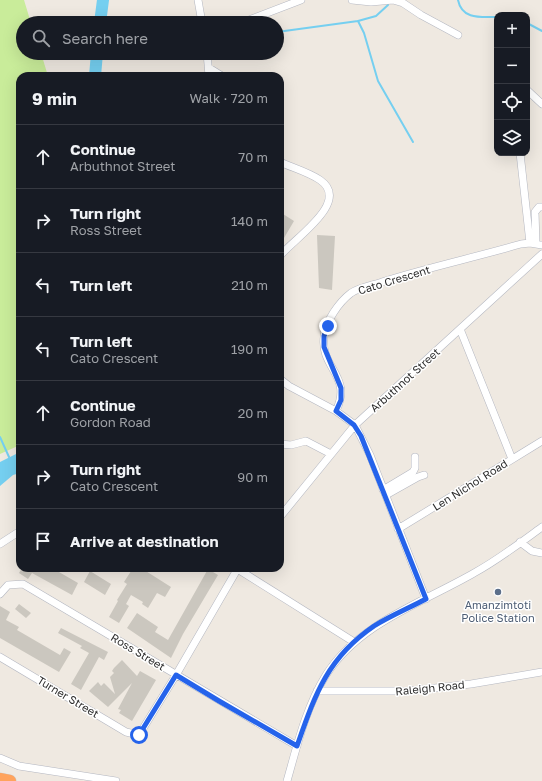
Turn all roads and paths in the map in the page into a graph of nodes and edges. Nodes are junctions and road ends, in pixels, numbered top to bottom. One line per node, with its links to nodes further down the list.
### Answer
1 (198, 0): 4 (street)
2 (300, 0): 5 (street)
3 (352, 0): 6 (street)
4 (201, 16)
5 (259, 16)
6 (458, 35)
7 (208, 60): 8 (street)
8 (209, 72)
9 (530, 93): 10 (street)
10 (542, 104)
11 (521, 156): 14 (street)
12 (284, 164): 15 (street)
13 (542, 207): 14 (street)
14 (536, 244): 19 (street, Cato Crescent)
15 (284, 252)
16 (542, 254): 17 (street, Arbuthnot Street)
17 (460, 329): 20 (street, Arbuthnot Street); 25 (street)
18 (284, 382): 19 (street)
19 (336, 411): 20 (street)
20 (354, 425): 23 (street, Arbuthnot Street); 27 (street)
21 (542, 441): 25 (street, Len Nichol Road)
22 (284, 444): 23 (street)
23 (331, 454): 28 (street, Arbuthnot Street)
24 (415, 457): 27 (street)
25 (512, 459): 30 (street, Len Nichol Road)
26 (424, 476): 27 (street)
27 (384, 493): 30 (street)
28 (284, 512)
29 (542, 527): 32 (street)
30 (398, 529): 38 (street)
31 (16, 534): 33 (street)
32 (520, 542): 34 (street); 38 (street)
33 (0, 544)
34 (542, 554)
35 (235, 572): 42 (street)
36 (243, 572): 39 (street)
37 (0, 594): 42 (street, Ross Street)
38 (426, 599): 39 (street)
39 (354, 642): 43 (street)
40 (0, 657): 42 (street, Turner Street)
41 (542, 672): 43 (street, Raleigh Road)
42 (176, 675): 44 (street, Ross Street)
43 (317, 691): 44 (street)
44 (297, 746): 46 (street)
45 (0, 758): 49 (street)
46 (290, 771): 50 (street); 51 (street)
47 (0, 779): 48 (highway)
48 (10, 781)
49 (116, 781)
50 (287, 781)
51 (292, 781)

